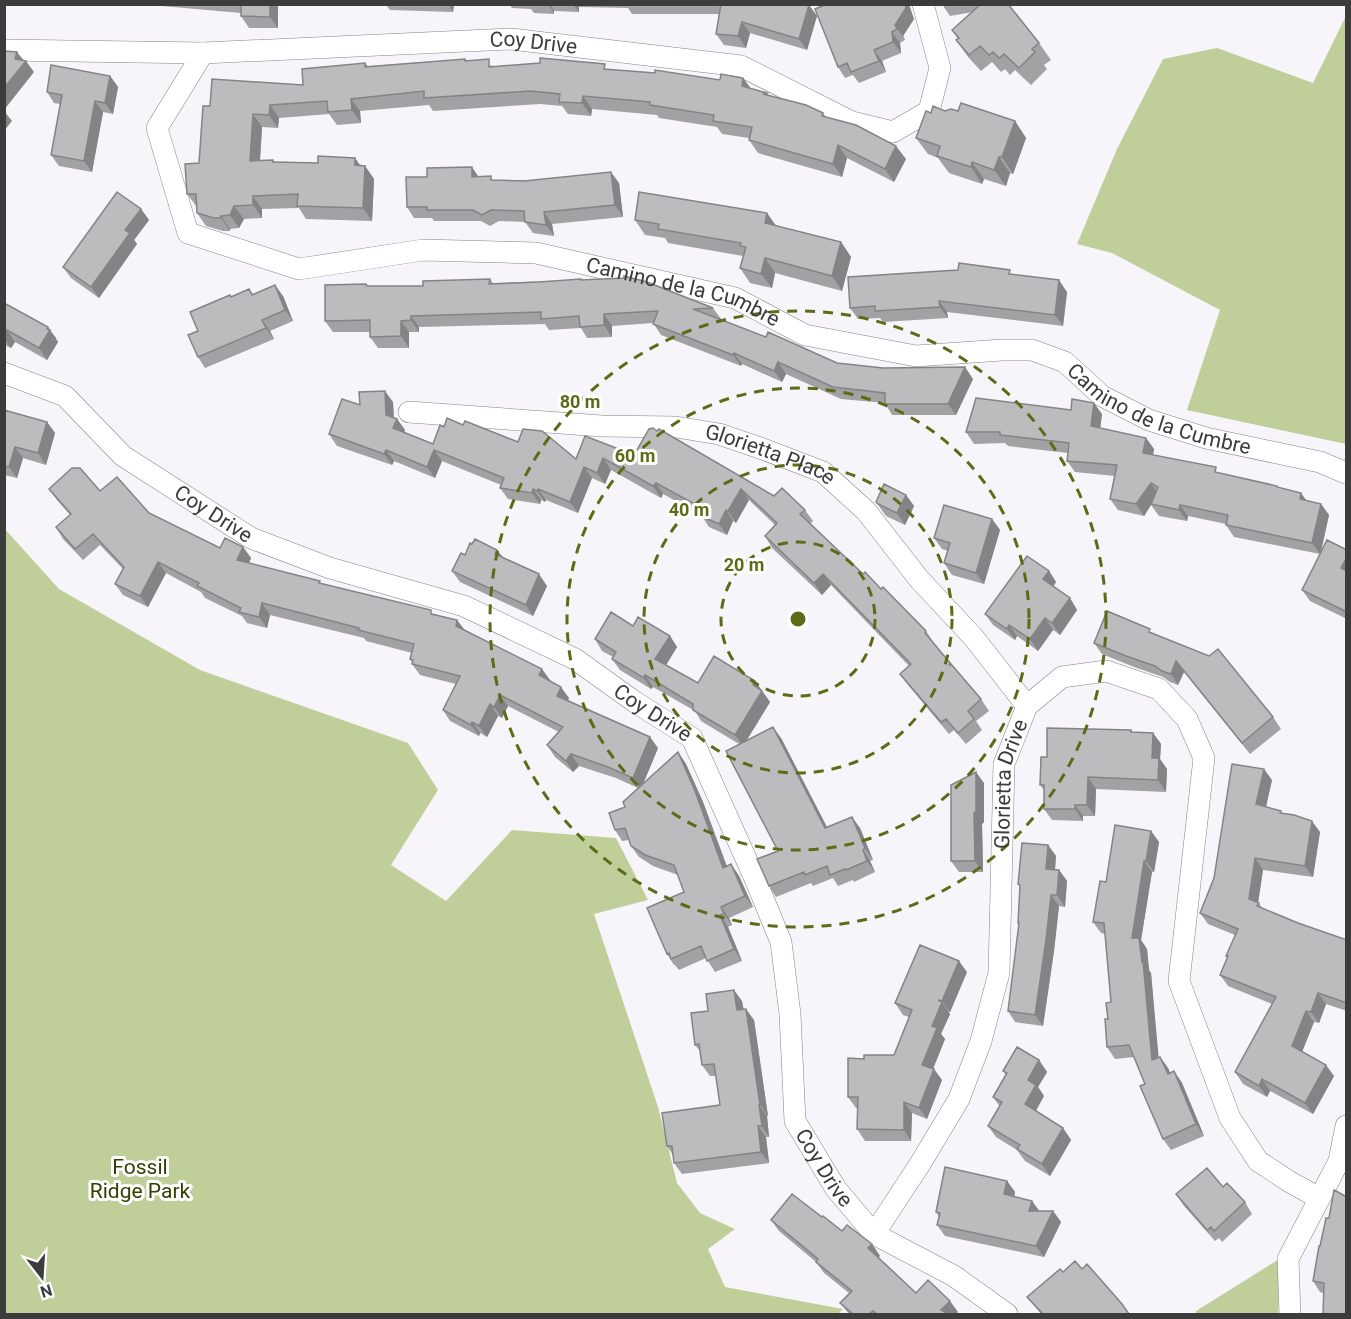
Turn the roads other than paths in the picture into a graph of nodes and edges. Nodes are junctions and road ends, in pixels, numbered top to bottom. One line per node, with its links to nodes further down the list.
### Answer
1 (923, 4): 3 (street, Coy Drive)
2 (4, 50): 3 (street, Coy Drive)
3 (203, 53): 6 (street, Camino de la Cumbre)
4 (4, 373): 10 (street, Coy Drive)
5 (409, 412): 7 (street, Glorietta Place)
6 (1347, 473)
7 (1027, 706): 9 (street, Glorietta Drive); 10 (street, Glorietta Drive)
8 (1347, 1126): 9 (street)
9 (1319, 1198): 12 (street)
10 (874, 1234): 11 (street, Coy Drive)
11 (1007, 1314)
12 (1290, 1314)

